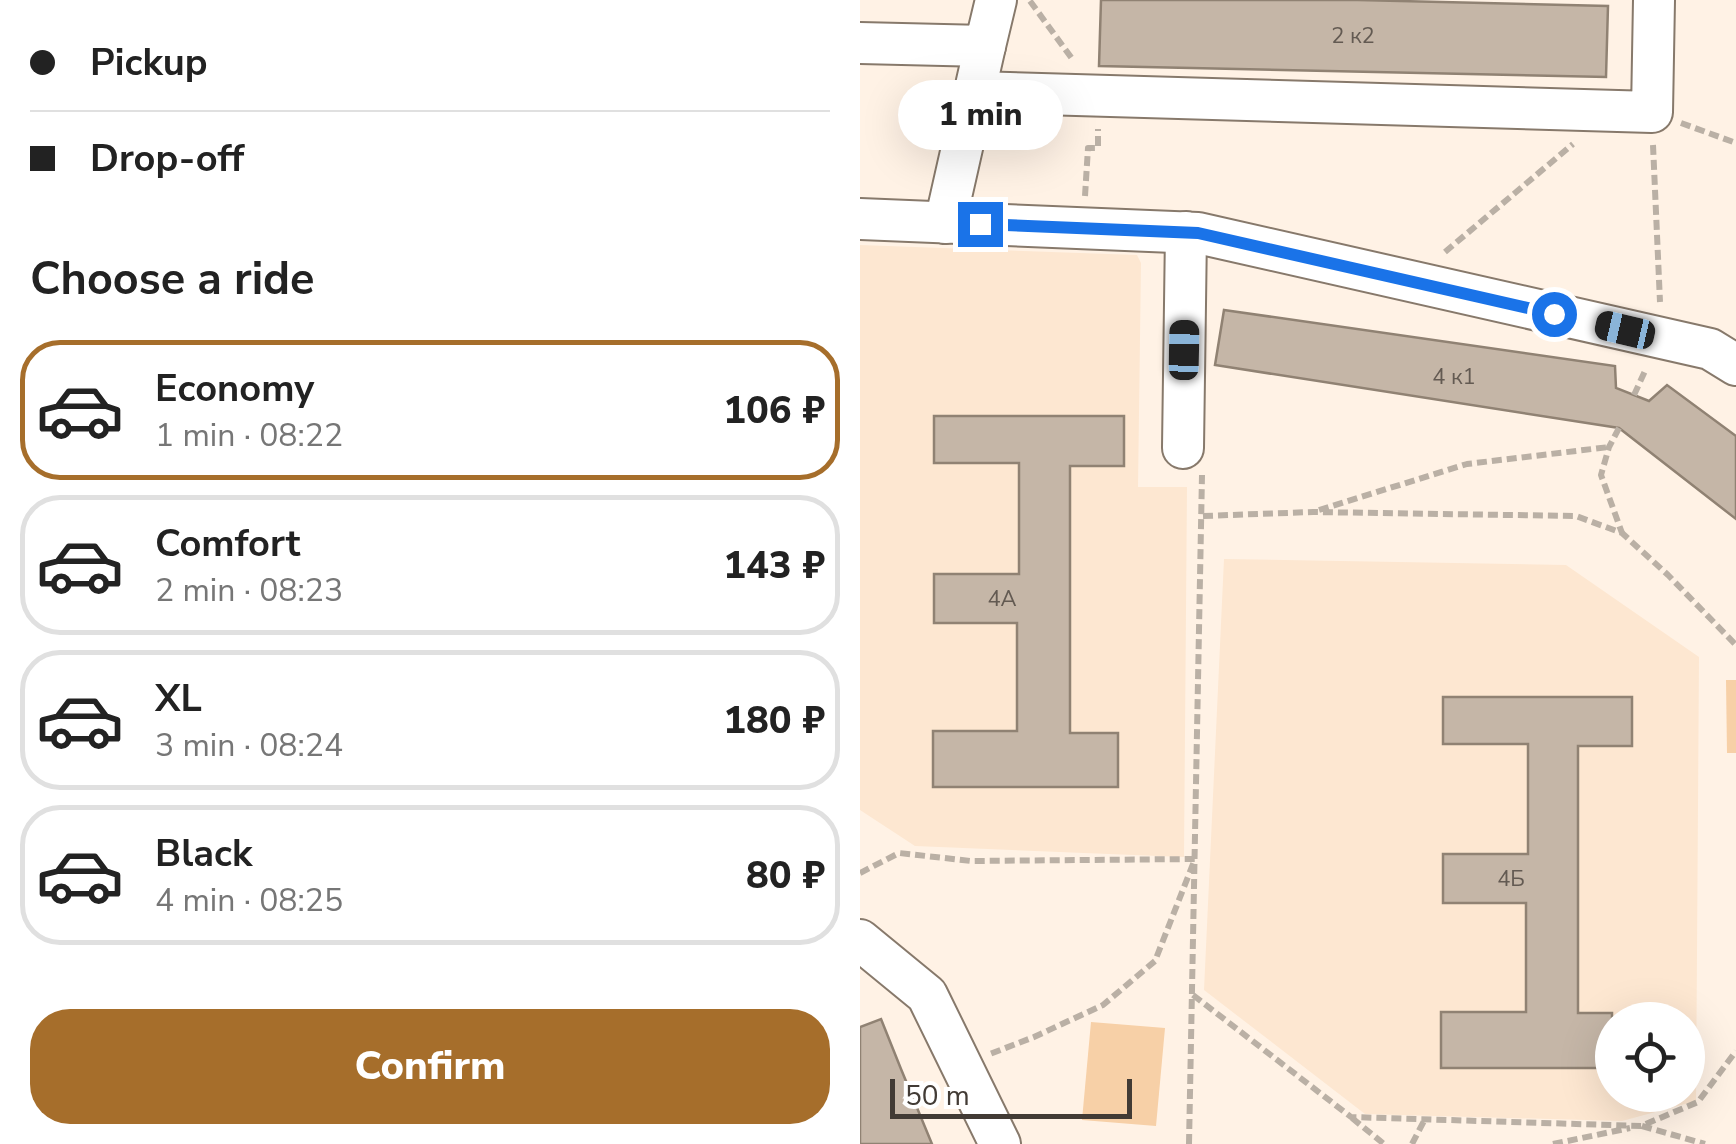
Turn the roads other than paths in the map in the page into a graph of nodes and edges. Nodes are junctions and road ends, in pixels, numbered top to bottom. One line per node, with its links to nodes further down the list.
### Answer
1 (996, 0): 4 (lane)
2 (1654, 0): 5 (lane)
3 (860, 42): 4 (lane)
4 (985, 46): 5 (lane)
5 (975, 92): 7 (lane)
6 (860, 219): 7 (lane)
7 (945, 222): 8 (lane)
8 (1186, 232): 9 (lane); 10 (lane)
9 (1736, 365)
10 (1183, 438)
11 (860, 940): 12 (lane)
12 (1000, 1144)

